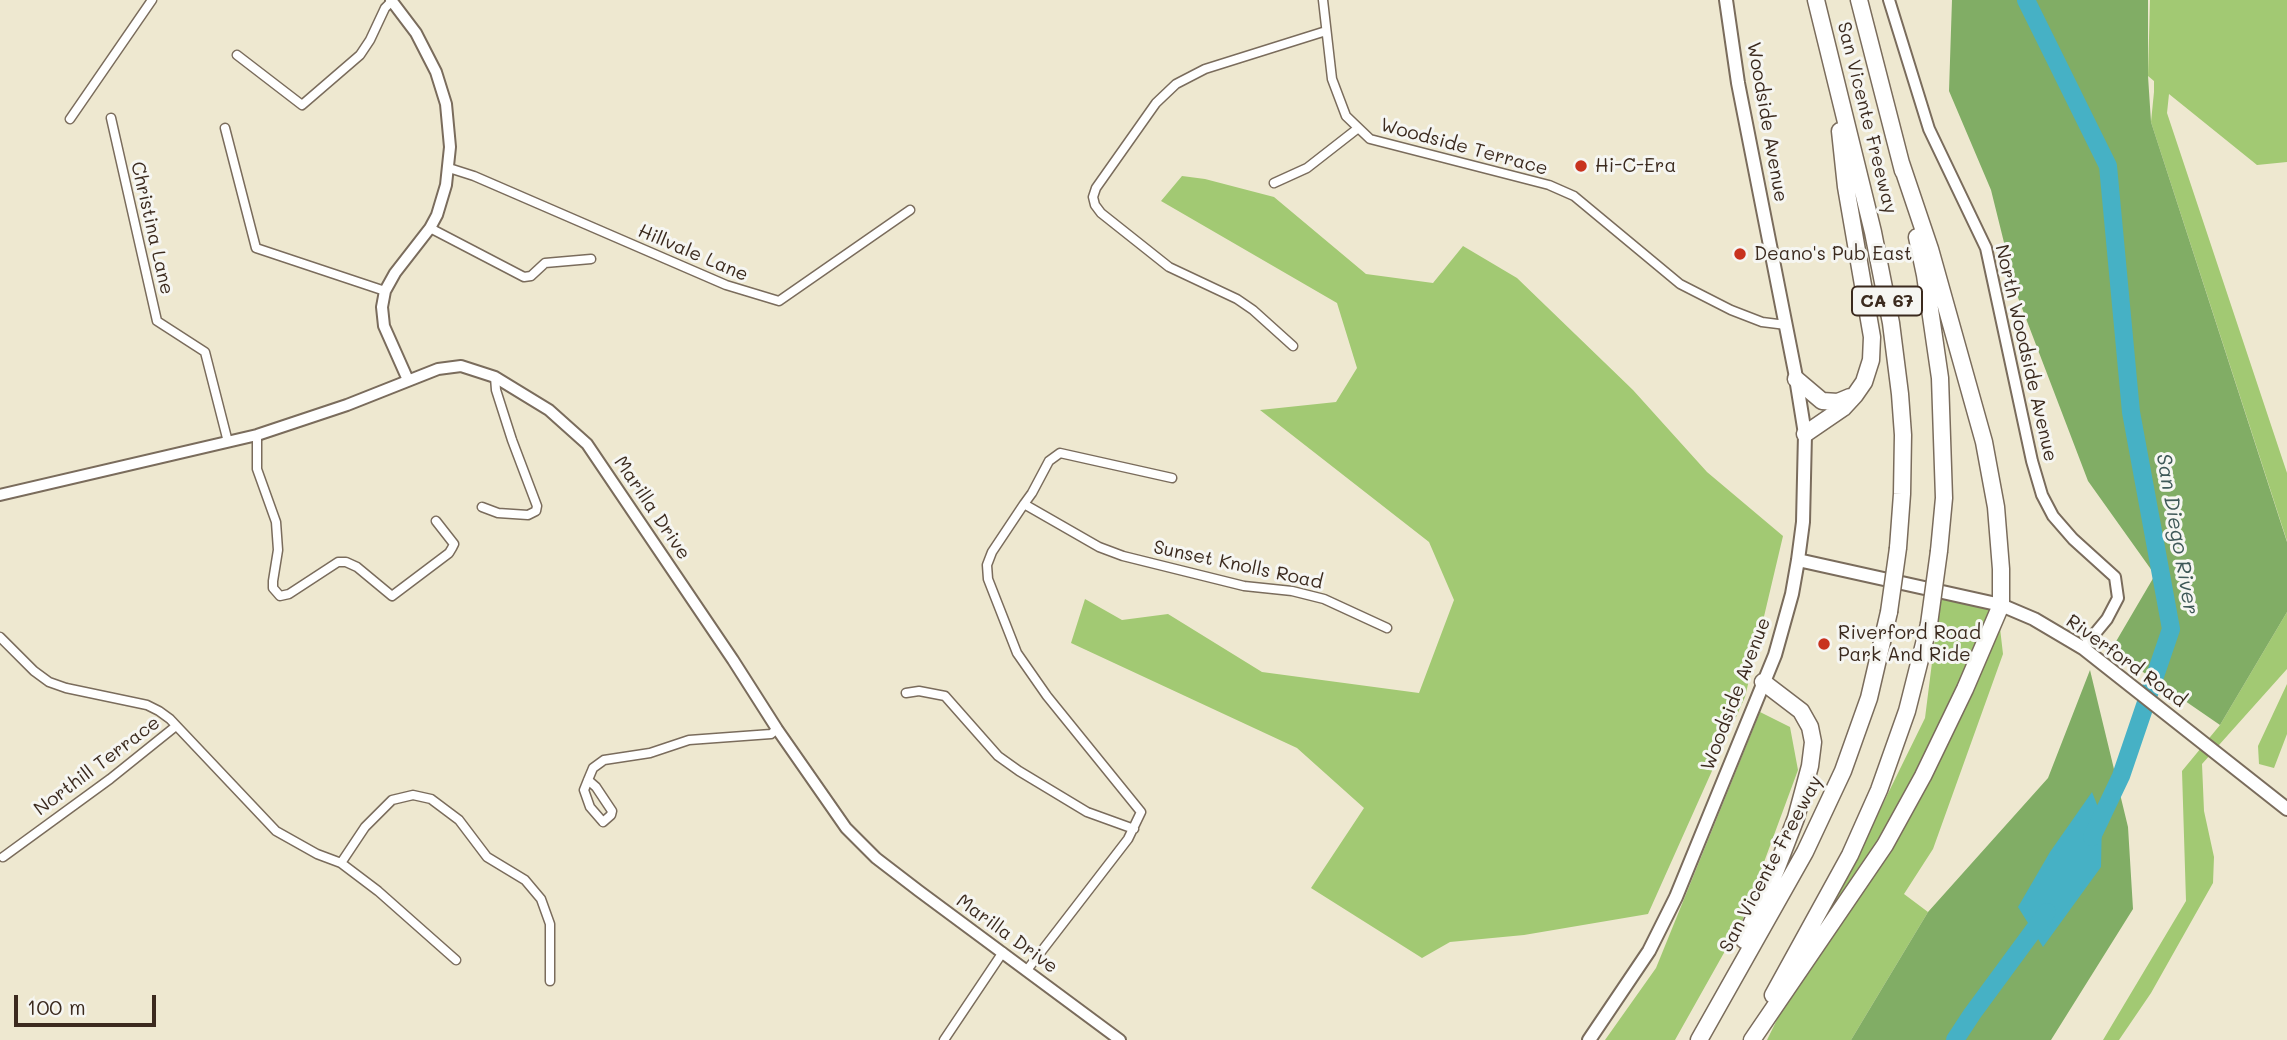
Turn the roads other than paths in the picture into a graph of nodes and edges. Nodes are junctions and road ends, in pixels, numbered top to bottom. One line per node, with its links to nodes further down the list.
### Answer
1 (152, 0): 12 (street)
2 (1323, 0): 8 (street, Woodside Terrace)
3 (1726, 0): 22 (main road, Woodside Avenue)
4 (1816, 0): 10 (highway, San Vicente Freeway / CA 67)
5 (1859, 0): 15 (highway, San Vicente Freeway / CA 67)
6 (1889, 0): 40 (street, North Woodside Avenue)
7 (392, 1): 9 (street); 16 (street)
8 (1326, 32): 14 (street, Woodside Terrace); 23 (street)
9 (237, 55)
10 (1831, 60): 27 (highway); 57 (highway, San Vicente Freeway / CA 67, bridge)
11 (111, 118): 30 (street, Christina Lane)
12 (70, 119)
13 (225, 128): 21 (street)
14 (1357, 129): 17 (street); 22 (street, Woodside Terrace)
15 (1901, 163): 37 (highway); 58 (highway, San Vicente Freeway / CA 67, bridge)
16 (449, 168): 18 (street, Hillvale Lane); 19 (street)
17 (1274, 183)
18 (910, 210)
19 (430, 228): 20 (street); 21 (street)
20 (591, 259)
21 (385, 291): 26 (street)
22 (1786, 325): 25 (main road, Woodside Avenue)
23 (1293, 346)
24 (495, 377): 26 (street, Marilla Drive); 34 (street); 44 (street, Marilla Drive)
25 (1796, 379): 27 (highway); 28 (main road, Woodside Avenue)
26 (408, 380): 29 (street, Marilla Drive)
27 (1855, 395): 28 (highway)
28 (1805, 434): 36 (main road, Woodside Avenue)
29 (257, 435): 30 (street, Marilla Drive); 35 (street)
30 (228, 442): 32 (street, Marilla Drive)
31 (1172, 478): 33 (street)
32 (0, 495)
33 (1024, 504): 38 (street, Sunset Knolls Road); 47 (street)
34 (482, 507)
35 (436, 521)
36 (1798, 560): 37 (main road, Riverford Road); 41 (main road, Woodside Avenue)
37 (2001, 605): 40 (main road, Riverford Road); 58 (highway)
38 (1387, 628)
39 (0, 637): 43 (street)
40 (2083, 648): 46 (main road, Riverford Road)
41 (1763, 682): 56 (main road, Woodside Avenue); 57 (highway)
42 (906, 694): 47 (street)
43 (176, 726): 48 (street, Northill Terrace); 49 (street)
44 (777, 729): 45 (street); 50 (street, Marilla Drive)
45 (588, 780): 45 (street)
46 (2287, 809)
47 (1134, 829): 52 (street)
48 (2, 857)
49 (341, 863): 51 (street); 53 (street)
50 (1003, 952): 52 (street, Marilla Drive); 54 (street)
51 (456, 960)
52 (1027, 970): 55 (street, Marilla Drive)
53 (550, 981)
54 (944, 1040)
55 (1120, 1040)
56 (1588, 1040)
57 (1697, 1040)
58 (1750, 1040)

